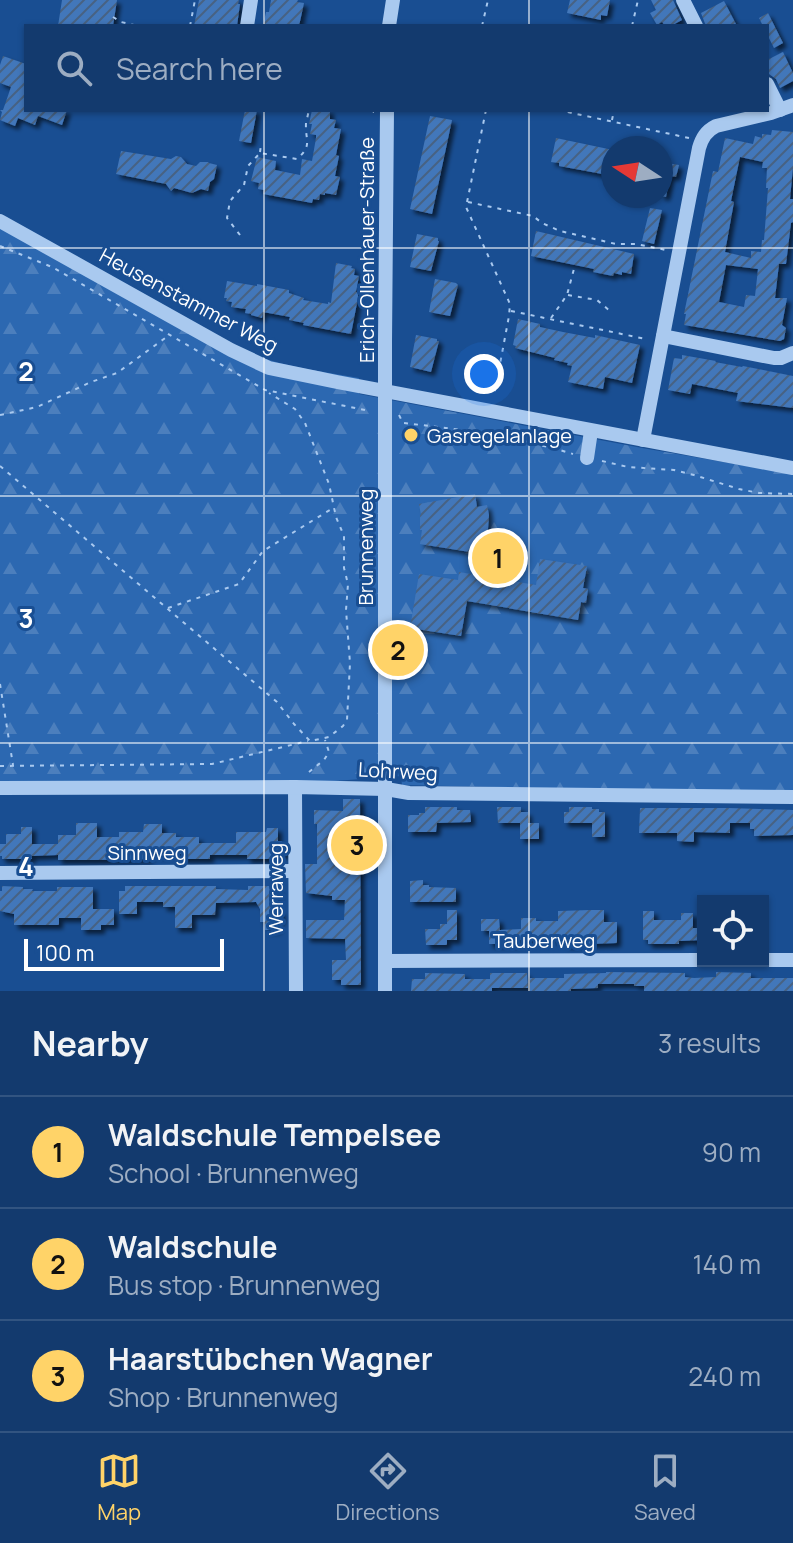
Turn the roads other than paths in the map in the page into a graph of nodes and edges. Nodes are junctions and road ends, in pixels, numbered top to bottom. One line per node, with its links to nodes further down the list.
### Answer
1 (251, 0): 5 (street)
2 (382, 0): 6 (street)
3 (393, 0): 7 (street)
4 (683, 0): 8 (street)
5 (247, 24)
6 (387, 24)
7 (387, 24)
8 (695, 24)
9 (769, 86): 10 (street)
10 (787, 108): 13 (street)
11 (387, 112): 15 (street, Erich-Ollenhauer-Straße)
12 (0, 221): 15 (street, Heusenstammer Weg)
13 (662, 339): 14 (street); 17 (street)
14 (793, 353)
15 (385, 391): 16 (street, Heusenstammer Weg); 22 (street, Brunnenweg)
16 (591, 431): 17 (street, Heusenstammer Weg); 18 (street)
17 (643, 440): 19 (street, Heusenstammer Weg)
18 (587, 458)
19 (793, 468)
20 (295, 787): 21 (street, Lohrweg); 22 (street, Lohrweg); 24 (street, Werraweg)
21 (0, 788)
22 (386, 789): 23 (street, Lohrweg); 29 (street, Brunnenweg)
23 (793, 797)
24 (294, 871): 25 (street, Sinnweg); 30 (street, Werraweg)
25 (0, 873)
26 (697, 960): 29 (street, Tauberweg)
27 (769, 960): 28 (street)
28 (793, 960)
29 (385, 961): 31 (street, Brunnenweg)
30 (296, 991)
31 (385, 991)

